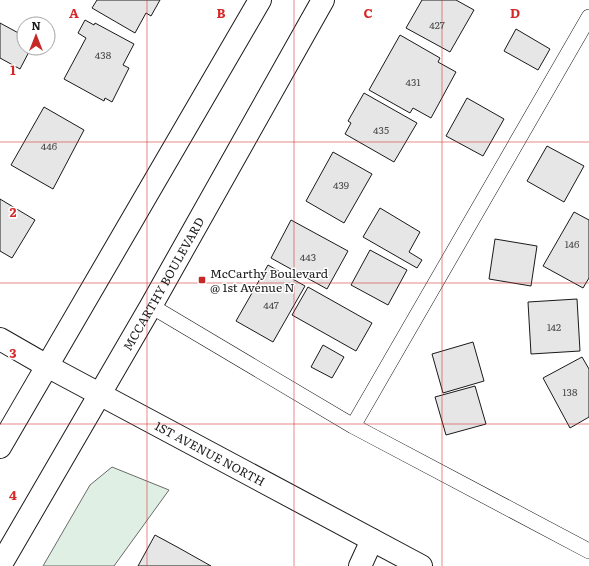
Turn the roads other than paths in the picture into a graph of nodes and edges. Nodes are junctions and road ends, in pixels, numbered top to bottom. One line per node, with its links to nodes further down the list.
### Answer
1 (260, 0): 6 (main road)
2 (323, 0): 4 (main road, MCCARTHY BOULEVARD)
3 (589, 17): 8 (lane)
4 (151, 306): 7 (main road, MCCARTHY BOULEVARD); 8 (lane)
5 (0, 339): 6 (main road, 1ST AVENUE NORTH)
6 (47, 366): 7 (main road, 1ST AVENUE NORTH); 9 (main road)
7 (98, 394): 10 (main road, 1ST AVENUE NORTH); 12 (main road, MCCARTHY BOULEVARD)
8 (354, 426): 11 (lane)
9 (0, 447)
10 (372, 540): 13 (main road); 14 (main road, 1ST AVENUE NORTH)
11 (589, 551)
12 (0, 566)
13 (360, 566)
14 (421, 566)

